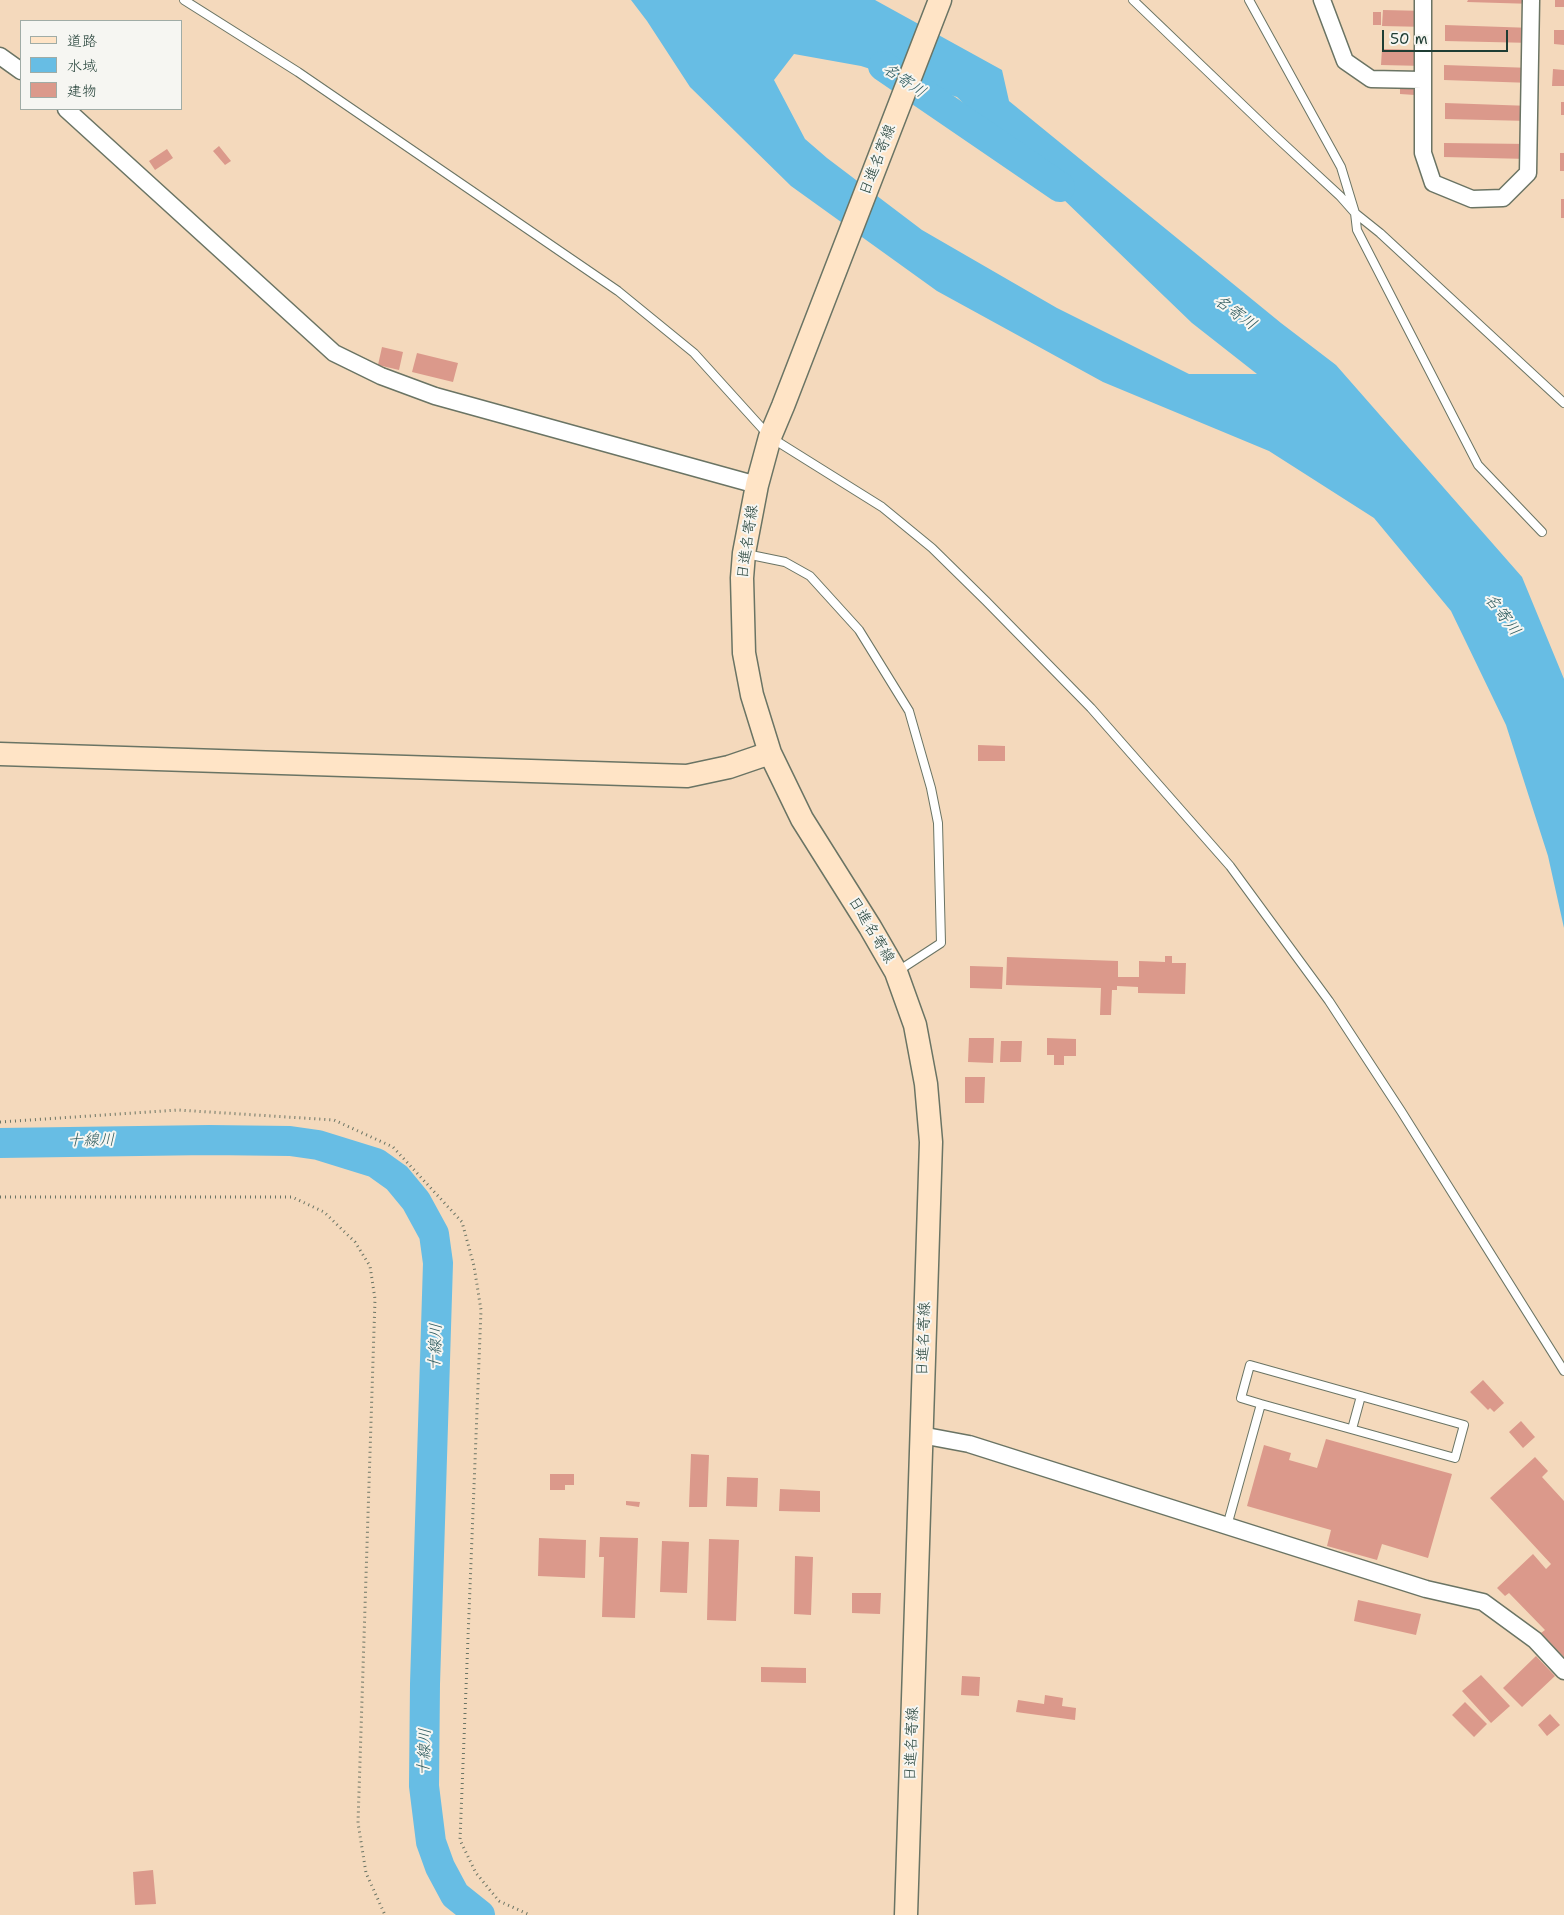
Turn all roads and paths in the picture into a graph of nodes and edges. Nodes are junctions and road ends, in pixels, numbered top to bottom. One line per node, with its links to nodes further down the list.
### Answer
1 (184, 0): 14 (lane)
2 (940, 0): 14 (main road, 日進名寄線)
3 (1133, 0): 12 (lane)
4 (1249, 0): 12 (lane)
5 (1322, 0): 10 (street)
6 (1424, 0): 10 (street)
7 (1531, 0): 10 (street)
8 (0, 56): 9 (street)
9 (20, 70)
10 (1422, 80)
11 (67, 110): 15 (street)
12 (1355, 213): 13 (lane); 16 (lane)
13 (1564, 404)
14 (770, 437): 15 (main road, 日進名寄線); 23 (lane)
15 (757, 485): 17 (main road, 日進名寄線)
16 (1542, 532)
17 (744, 553): 18 (main road, 日進名寄線); 20 (lane)
18 (770, 753): 19 (main road); 20 (main road, 日進名寄線)
19 (0, 754)
20 (896, 972): 27 (main road, 日進名寄線)
21 (0, 1122): 31 (path)
22 (0, 1197): 30 (path)
23 (1564, 1371)
24 (1361, 1396): 25 (lane); 26 (lane); 26 (lane)
25 (1262, 1404): 26 (lane); 28 (lane)
26 (1352, 1430)
27 (921, 1436): 28 (street); 32 (main road, 日進名寄線)
28 (1227, 1526): 29 (street)
29 (1564, 1671)
30 (385, 1915)
31 (530, 1915)
32 (906, 1915)

